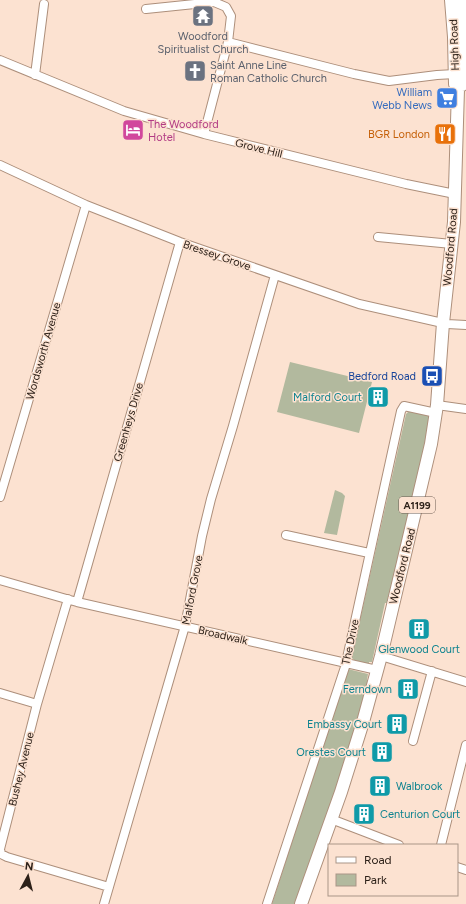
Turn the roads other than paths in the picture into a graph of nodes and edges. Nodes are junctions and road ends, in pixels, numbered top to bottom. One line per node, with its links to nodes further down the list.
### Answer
1 (451, 0): 7 (main road, High Road / A1199)
2 (462, 0): 9 (main road, High Road / A1199)
3 (44, 4): 8 (street)
4 (146, 8): 5 (street)
5 (228, 42): 7 (street); 10 (street)
6 (0, 60): 8 (street, Grove Hill)
7 (455, 74): 9 (main road, High Road / A1199)
8 (35, 75): 10 (street, Grove Hill)
9 (458, 89): 12 (main road, High Road / A1199)
10 (204, 134): 12 (street, Grove Hill)
11 (0, 165): 13 (street, Bressey Grove)
12 (455, 194): 16 (main road, Woodford Road / A1199)
13 (86, 205): 15 (street, Bressey Grove); 22 (street, Wordsworth Avenue)
14 (378, 237): 16 (street)
15 (180, 242): 17 (street, Bressey Grove); 27 (street, Greenheys Drive)
16 (452, 244): 18 (main road, Woodford Road / A1199)
17 (275, 275): 18 (street, Bressey Grove); 28 (street, Malford Grove)
18 (443, 323): 19 (street, Bressey Grove); 20 (main road, Woodford Road / A1199)
19 (466, 325)
20 (437, 409): 21 (street); 24 (street, The Drive); 29 (main road, Woodford Road / A1199)
21 (466, 409)
22 (0, 497)
23 (286, 535): 24 (street)
24 (369, 553): 30 (street, The Drive)
25 (0, 580): 26 (street, Broadwalk)
26 (68, 599): 27 (street, Broadwalk); 35 (street, Bushey Avenue)
27 (77, 602): 28 (street, Broadwalk)
28 (185, 626): 30 (street, Broadwalk); 42 (street, Malford Grove)
29 (381, 656): 31 (main road, Woodford Road / A1199); 32 (street)
30 (346, 663): 31 (street, Broadwalk); 44 (street, The Drive)
31 (377, 670): 38 (main road, Woodford Road / A1199)
32 (432, 671): 33 (street); 36 (street)
33 (466, 682)
34 (0, 693): 35 (street)
35 (38, 704): 41 (street, Bushey Avenue)
36 (413, 741)
37 (466, 745): 40 (street)
38 (331, 820): 39 (street); 45 (main road, Woodford Road / A1199)
39 (394, 844)
40 (441, 844)
41 (1, 855): 42 (street, Bushey Avenue)
42 (109, 887): 43 (street, Malford Grove)
43 (104, 904)
44 (268, 904)
45 (301, 904)

